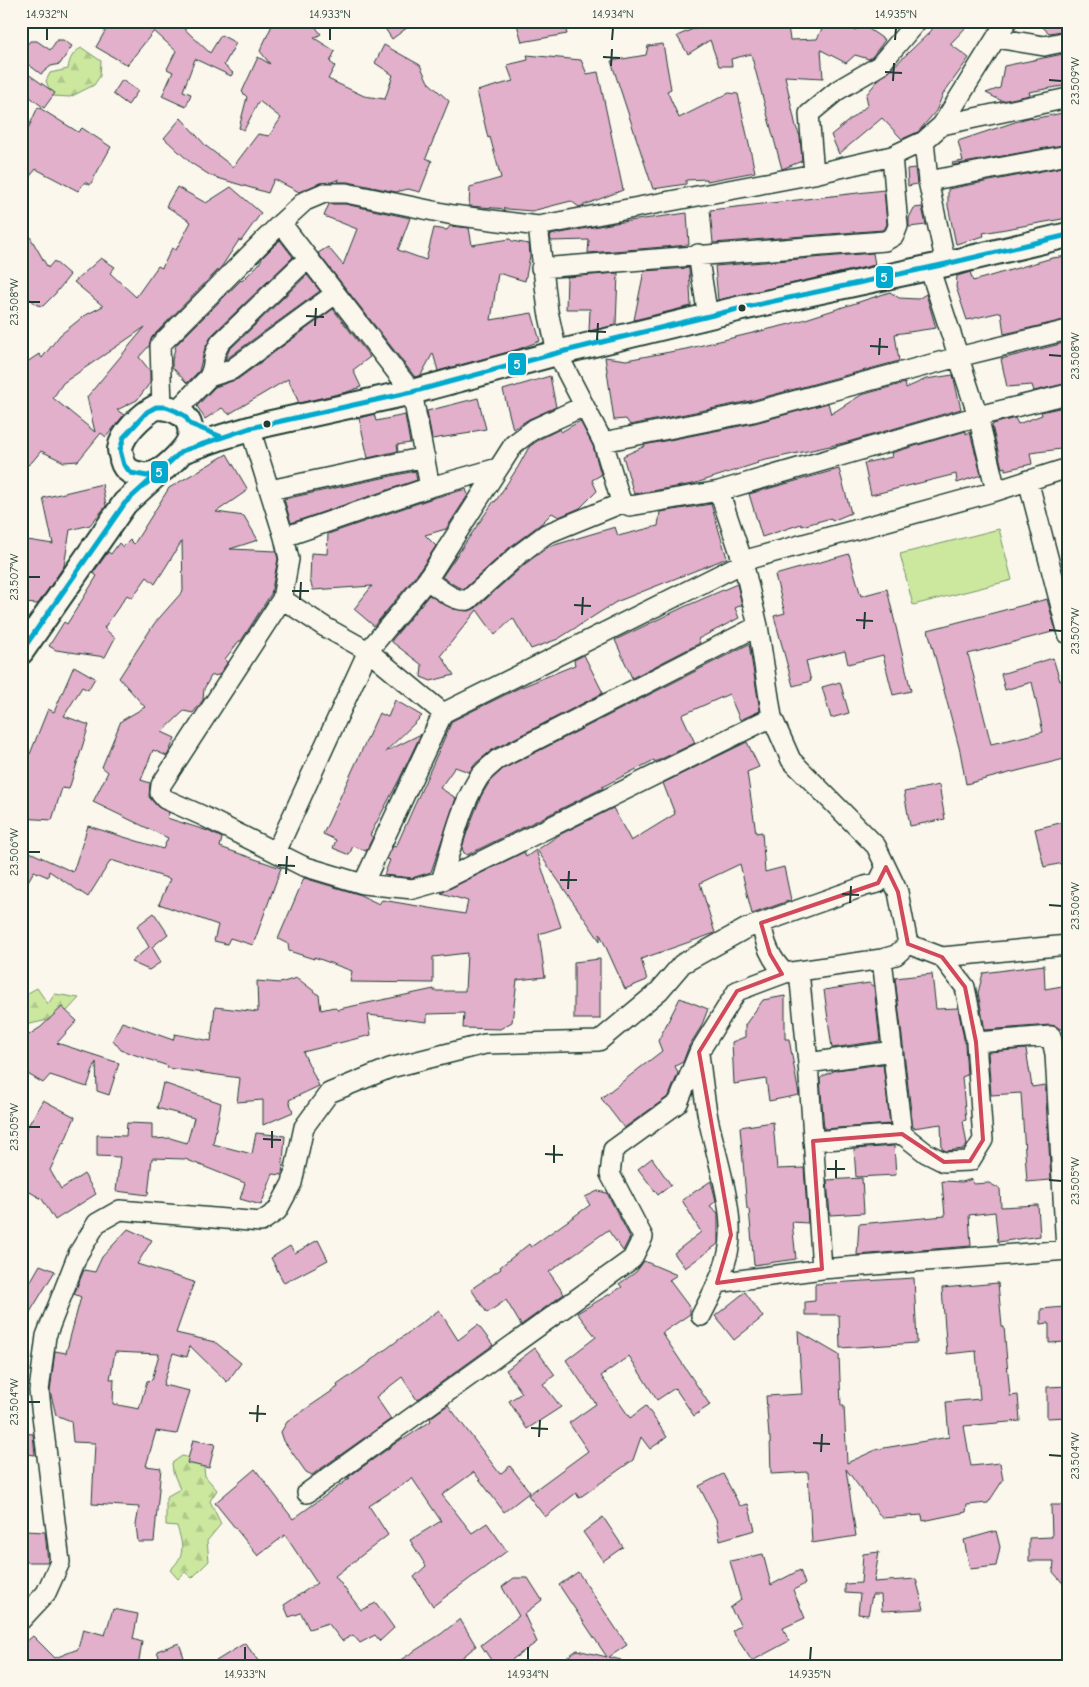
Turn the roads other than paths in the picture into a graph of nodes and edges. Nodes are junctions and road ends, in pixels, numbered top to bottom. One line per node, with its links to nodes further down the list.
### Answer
1 (917, 21): 10 (street)
2 (1007, 21): 3 (street)
3 (996, 38): 4 (street); 6 (street)
4 (1068, 41)
5 (1068, 98): 6 (street)
6 (942, 125): 7 (street)
7 (924, 141): 9 (street); 11 (street)
8 (1068, 155): 11 (street)
9 (892, 156): 10 (street); 15 (street)
10 (814, 174): 13 (street)
11 (928, 181): 17 (street)
12 (281, 223): 13 (street); 16 (street); 28 (street)
13 (538, 226): 18 (street)
14 (1068, 235): 17 (street)
15 (698, 254): 18 (street); 20 (street)
16 (308, 258): 19 (street); 24 (street)
17 (937, 266): 20 (street); 23 (street)
18 (541, 268): 22 (street)
19 (335, 294): 24 (street); 25 (street)
20 (708, 317): 22 (street)
21 (1068, 330): 23 (street)
22 (557, 353): 25 (street); 27 (street)
23 (958, 357): 29 (street); 32 (street)
24 (209, 378): 28 (street)
25 (412, 392): 30 (street); 34 (street)
26 (1068, 394): 29 (street)
27 (584, 406): 32 (street); 36 (street)
28 (176, 414): 31 (street); 33 (street); 35 (street)
29 (978, 416): 42 (street); 43 (street)
30 (250, 428): 31 (street); 41 (street)
31 (222, 437): 33 (street)
32 (604, 442): 45 (street)
33 (182, 451): 38 (street)
34 (424, 457): 40 (street); 41 (street)
35 (124, 465): 38 (street); 44 (street)
36 (498, 468): 40 (street); 48 (street)
37 (1068, 468): 39 (street)
38 (158, 473): 44 (street)
39 (1028, 480): 43 (street); 51 (street)
40 (430, 487): 46 (street)
41 (270, 490): 46 (street)
42 (719, 491): 45 (street); 47 (street)
43 (996, 491): 47 (street)
44 (125, 503): 53 (street)
45 (622, 503): 48 (street)
46 (284, 537): 49 (street)
47 (743, 562): 50 (street); 54 (street)
48 (427, 580): 52 (street)
49 (282, 599): 52 (street); 56 (street)
50 (758, 626): 55 (street); 58 (street)
51 (1068, 634)
52 (368, 651): 54 (street); 56 (street)
53 (21, 652)
54 (443, 713): 59 (street)
55 (772, 717): 57 (street); 58 (street)
56 (276, 852): 59 (street)
57 (886, 867): 60 (street); 61 (street)
58 (441, 881): 59 (street)
59 (363, 884)
60 (761, 923): 65 (street); 79 (street)
61 (908, 944): 63 (street); 64 (street)
62 (1068, 945): 63 (street)
63 (942, 957): 67 (street)
64 (882, 958): 65 (street); 68 (street)
65 (792, 972): 69 (street); 70 (street)
66 (1059, 1035): 67 (street); 73 (street)
67 (976, 1042): 71 (street)
68 (892, 1051): 70 (street); 71 (street)
69 (699, 1052): 76 (street); 78 (street)
70 (808, 1063): 72 (street)
71 (902, 1134): 72 (street)
72 (813, 1141): 75 (street)
73 (1064, 1162): 74 (street)
74 (1067, 1250): 75 (street)
75 (822, 1269): 76 (street)
76 (717, 1283): 77 (street)
77 (701, 1316)
78 (307, 1494)
79 (21, 1620)

